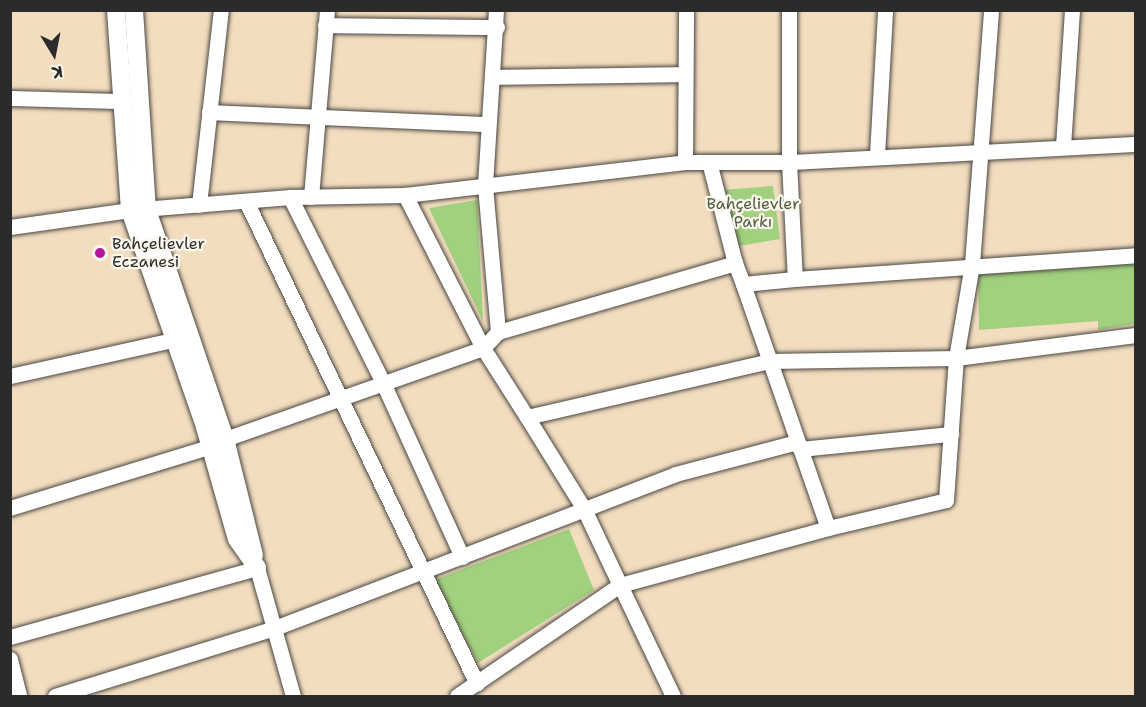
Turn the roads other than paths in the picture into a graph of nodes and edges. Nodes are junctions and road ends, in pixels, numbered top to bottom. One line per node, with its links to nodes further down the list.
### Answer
1 (116, 10): 15 (street)
2 (134, 10): 32 (street)
3 (221, 10): 16 (street)
4 (496, 10): 11 (street)
5 (686, 10): 12 (street)
6 (789, 10): 25 (street)
7 (885, 10): 22 (street)
8 (991, 10): 21 (street)
9 (1072, 10): 20 (street)
10 (326, 18): 11 (street); 17 (street)
11 (497, 27): 13 (street)
12 (683, 74): 13 (street); 23 (street)
13 (494, 77): 18 (street)
14 (10, 98): 15 (street)
15 (119, 101): 32 (street)
16 (210, 112): 17 (street); 31 (street)
17 (315, 118): 18 (street); 29 (street)
18 (487, 124): 26 (street)
19 (1136, 144): 20 (street)
20 (1063, 146): 21 (street)
21 (980, 149): 22 (street); 36 (street)
22 (877, 155): 25 (street)
23 (685, 162): 24 (street); 26 (street)
24 (709, 162): 25 (street); 35 (street)
25 (789, 162): 37 (street)
26 (485, 186): 27 (street); 39 (street)
27 (405, 195): 29 (street); 42 (street)
28 (290, 197): 29 (street); 30 (street); 46 (street)
29 (311, 197)
30 (246, 201): 31 (street); 47 (street)
31 (199, 206): 32 (street)
32 (138, 210): 33 (street); 41 (street); 50 (street)
33 (10, 227)
34 (1136, 255): 36 (street)
35 (735, 263): 38 (street); 39 (street)
36 (972, 264): 37 (street); 43 (street)
37 (795, 279): 38 (street)
38 (743, 284): 44 (street)
39 (498, 332): 42 (street)
40 (1136, 335): 43 (street)
41 (173, 340): 45 (street); 50 (street)
42 (483, 348): 46 (street); 48 (street)
43 (956, 358): 44 (street); 49 (street)
44 (769, 361): 48 (street); 51 (street)
45 (10, 376)
46 (384, 385): 47 (street); 55 (street)
47 (343, 399): 50 (street); 57 (street)
48 (527, 417): 53 (street)
49 (951, 434): 51 (street); 54 (street)
50 (218, 443): 52 (street); 56 (street)
51 (798, 445): 53 (street); 54 (street)
52 (10, 508)
53 (584, 509): 55 (street); 58 (street)
54 (828, 528): 58 (street)
55 (462, 557): 57 (street)
56 (257, 568): 59 (street); 60 (street)
57 (423, 574): 59 (street); 62 (street)
58 (620, 585): 62 (street); 67 (street)
59 (272, 629): 64 (street); 65 (street)
60 (10, 637)
61 (10, 659): 63 (street)
62 (477, 684): 66 (street)
63 (19, 696)
64 (55, 696)
65 (293, 696)
66 (457, 696)
67 (673, 696)

